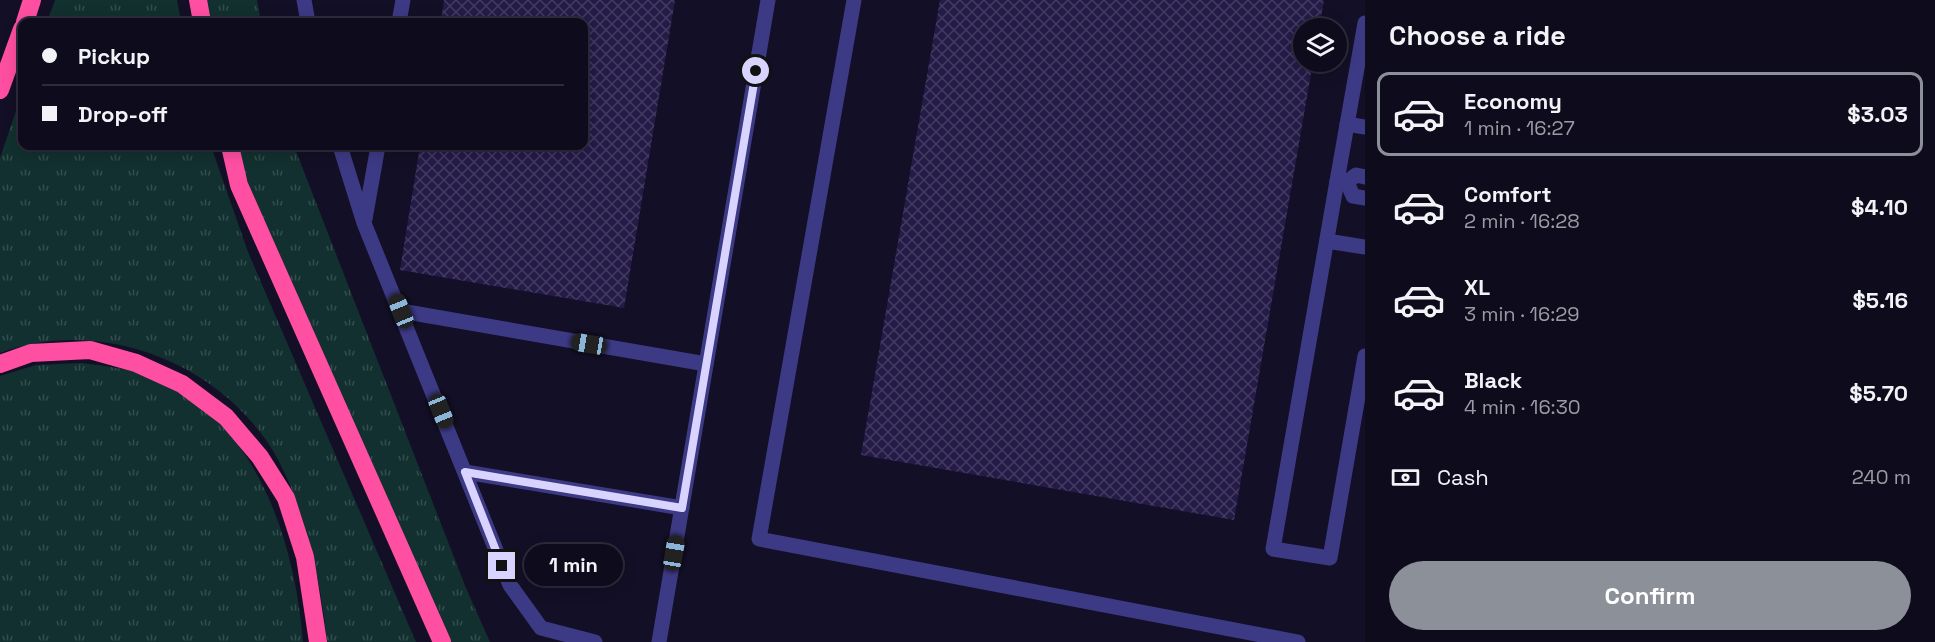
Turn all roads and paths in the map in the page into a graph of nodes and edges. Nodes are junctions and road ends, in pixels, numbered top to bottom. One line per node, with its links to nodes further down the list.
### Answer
1 (32, 0): 7 (highway)
2 (198, 0): 8 (highway)
3 (304, 0): 9 (lane)
4 (403, 0): 10 (lane)
5 (768, 0): 28 (lane)
6 (854, 0): 35 (lane)
7 (26, 18)
8 (201, 18)
9 (307, 18)
10 (400, 18)
11 (1365, 23): 14 (lane)
12 (18, 40): 13 (highway)
13 (0, 90)
14 (1347, 124): 15 (lane); 20 (lane)
15 (1365, 127)
16 (231, 150): 32 (highway)
17 (341, 150): 22 (lane)
18 (377, 150): 22 (lane)
19 (1365, 177): 20 (lane)
20 (1342, 181): 21 (lane); 23 (lane)
21 (1365, 198)
22 (364, 223): 25 (lane)
23 (1327, 240): 24 (lane); 26 (lane)
24 (1365, 247)
25 (401, 311): 28 (lane); 29 (lane)
26 (1365, 356)
27 (0, 364): 31 (highway)
28 (706, 364): 30 (lane)
29 (465, 472): 30 (lane); 33 (lane)
30 (682, 508): 34 (lane)
31 (318, 642)
32 (442, 642)
33 (595, 642)
34 (659, 642)
35 (1298, 642)

